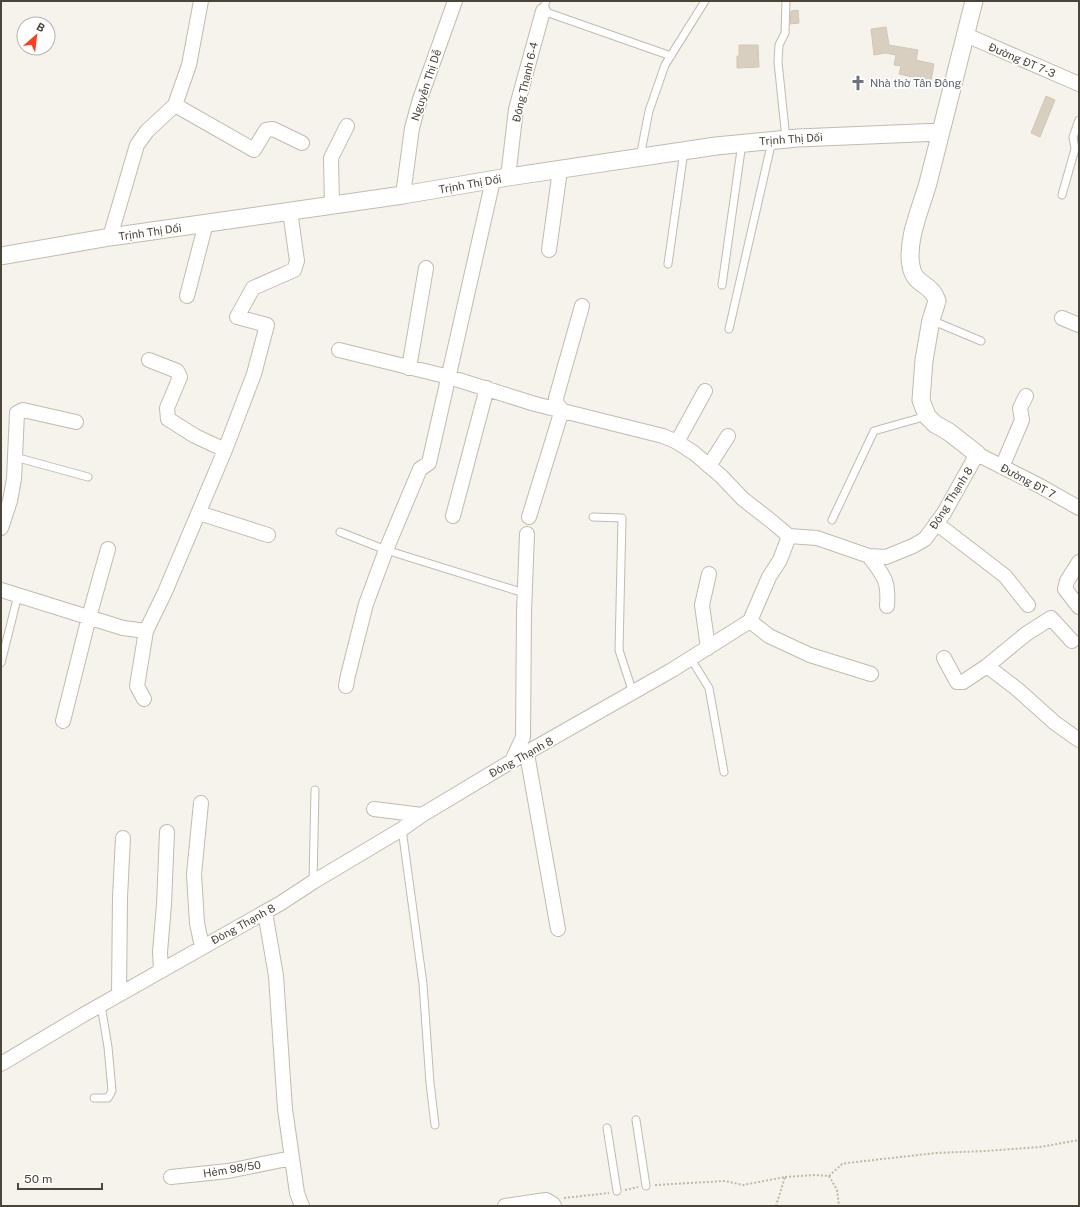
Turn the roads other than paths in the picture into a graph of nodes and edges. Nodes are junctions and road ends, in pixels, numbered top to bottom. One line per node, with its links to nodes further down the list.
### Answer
1 (201, 1): 10 (street)
2 (455, 1): 21 (street, Nguyễn Thị Dễ)
3 (705, 1): 8 (lane)
4 (786, 1): 14 (lane)
5 (974, 1): 7 (street)
6 (544, 6): 8 (lane); 20 (street, Đông Thạnh 6-4)
7 (966, 35): 9 (street, Đường ĐT 7-3); 13 (street)
8 (671, 56): 18 (lane)
9 (1079, 84)
10 (175, 105): 15 (street); 26 (street)
11 (1079, 120): 22 (lane)
12 (347, 126): 23 (street)
13 (941, 132): 14 (street, Trịnh Thị Dối); 35 (street)
14 (779, 140): 16 (street, Trịnh Thị Dối); 37 (lane)
15 (302, 143)
16 (742, 143): 17 (street, Trịnh Thị Dối); 31 (lane)
17 (684, 151): 18 (street, Trịnh Thị Dối); 29 (lane)
18 (640, 157): 19 (street, Trịnh Thị Dối)
19 (560, 170): 20 (street, Trịnh Thị Dối); 27 (street)
20 (501, 179): 21 (street, Trịnh Thị Dối); 42 (street, Đông Thạnh 6-4)
21 (403, 195): 23 (street, Trịnh Thị Dối)
22 (1062, 195)
23 (332, 205): 24 (street, Trịnh Thị Dối)
24 (290, 211): 25 (street, Trịnh Thị Dối); 51 (street)
25 (206, 223): 26 (street, Trịnh Thị Dối); 32 (street)
26 (110, 237): 28 (street, Trịnh Thị Dối)
27 (549, 250)
28 (1, 256)
29 (668, 264)
30 (426, 268): 41 (street)
31 (722, 285)
32 (187, 296)
33 (582, 306): 46 (street)
34 (1062, 318): 36 (street)
35 (931, 320): 38 (lane); 47 (street)
36 (1079, 325)
37 (729, 329)
38 (981, 341)
39 (339, 350): 41 (street)
40 (149, 360): 51 (street)
41 (409, 368): 42 (street)
42 (449, 377): 43 (street); 70 (street, Đông Thạnh 6-4)
43 (487, 388): 46 (street); 59 (street)
44 (705, 392): 50 (street)
45 (1026, 396): 55 (street)
46 (562, 410): 50 (street); 60 (street)
47 (928, 416): 52 (street); 62 (lane)
48 (76, 422): 53 (street)
49 (728, 436): 54 (street)
50 (677, 442): 54 (street)
51 (224, 450): 58 (street)
52 (977, 454): 55 (street, Đường ĐT 7); 63 (street, Đông Thạnh 8)
53 (15, 457): 56 (lane); 64 (street)
54 (709, 466): 68 (street)
55 (1002, 467): 57 (street, Đường ĐT 7)
56 (88, 477)
57 (1079, 508)
58 (199, 513): 67 (street); 82 (street)
59 (453, 516)
60 (529, 517)
61 (593, 517): 91 (lane)
62 (832, 520)
63 (936, 523): 71 (street, Đông Thạnh 8); 77 (street)
64 (1, 528)
65 (340, 532): 70 (lane)
66 (527, 534): 75 (street)
67 (268, 535)
68 (789, 536): 71 (street, Đông Thạnh 8); 81 (street)
69 (108, 549): 80 (street)
70 (386, 550): 75 (lane); 90 (street, Đông Thạnh 6-4)
71 (869, 556): 78 (street)
72 (1079, 562): 79 (street)
73 (709, 574): 84 (street)
74 (1, 590): 76 (street)
75 (524, 593): 96 (street)
76 (18, 595): 80 (street); 87 (lane)
77 (1028, 605)
78 (887, 606)
79 (1079, 607)
80 (89, 617): 82 (street); 93 (street)
81 (750, 621): 84 (street, Đông Thạnh 8); 89 (street)
82 (146, 631): 92 (street)
83 (1072, 641): 88 (street)
84 (708, 648): 86 (street, Đông Thạnh 8)
85 (944, 658): 88 (street)
86 (691, 659): 91 (street, Đông Thạnh 8); 97 (lane)
87 (1, 663)
88 (987, 666): 94 (street)
89 (871, 674)
90 (346, 686)
91 (633, 693): 95 (street, Đông Thạnh 8)
92 (144, 699)
93 (63, 721)
94 (1079, 740)
95 (527, 754): 96 (street, Đông Thạnh 8); 107 (street)
96 (512, 762): 101 (street, Đông Thạnh 8)
97 (724, 772)
98 (315, 790): 105 (lane)
99 (201, 803): 108 (street)
100 (374, 809): 101 (street)
101 (422, 814): 102 (street, Đông Thạnh 8)
102 (402, 829): 105 (street, Đông Thạnh 8); 115 (lane)
103 (167, 832): 109 (street)
104 (123, 838): 110 (street)
105 (313, 882): 106 (street, Đông Thạnh 8)
106 (264, 912): 108 (street, Đông Thạnh 8); 117 (street)
107 (558, 930)
108 (202, 947): 109 (street, Đông Thạnh 8)
109 (161, 971): 110 (street, Đông Thạnh 8)
110 (119, 994): 111 (street, Đông Thạnh 8)
111 (101, 1005): 112 (street, Đông Thạnh 8); 113 (lane)
112 (1, 1064)
113 (94, 1098)
114 (636, 1120): 119 (lane)
115 (435, 1125)
116 (607, 1128): 120 (lane)
117 (292, 1158): 118 (street, Hẻm 98/50); 122 (street)
118 (171, 1177)
119 (646, 1186)
120 (617, 1192)
121 (550, 1203): 123 (street)
122 (302, 1206)
123 (505, 1206)

